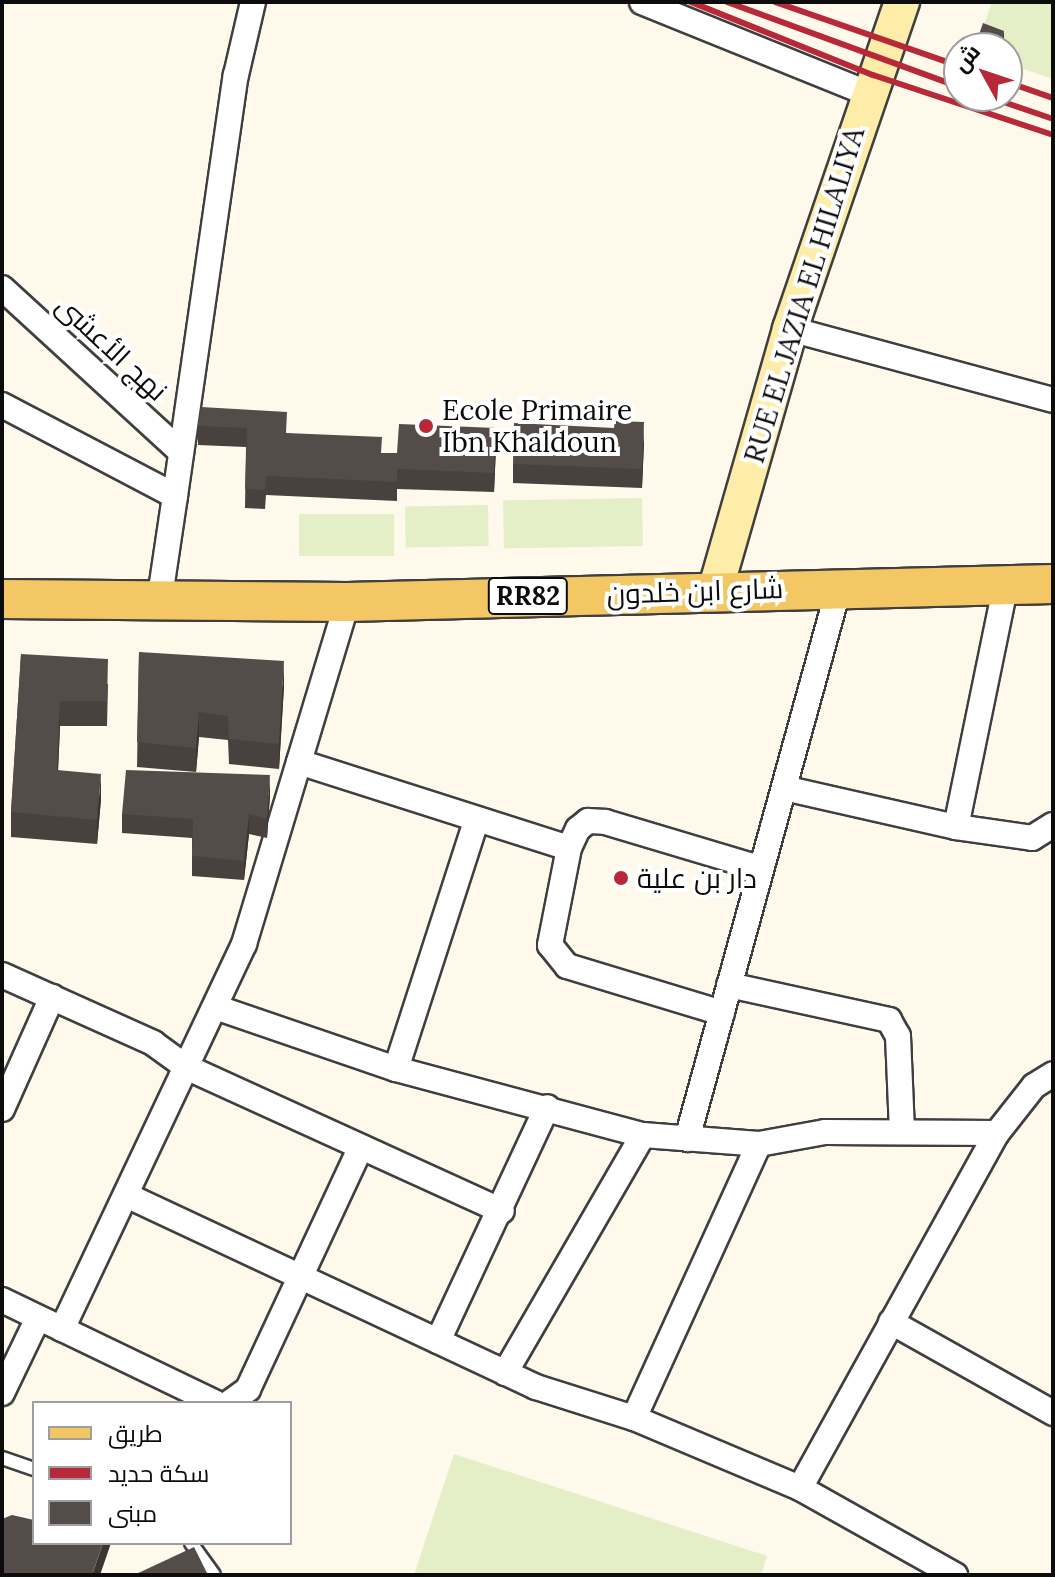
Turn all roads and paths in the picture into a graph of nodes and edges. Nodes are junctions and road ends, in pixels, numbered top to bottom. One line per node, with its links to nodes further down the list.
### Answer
1 (253, 2): 9 (street)
2 (642, 2): 4 (street)
3 (902, 2): 4 (street, RUE EL JAZIA EL HILALIYA)
4 (867, 93): 6 (street, RUE EL JAZIA EL HILALIYA)
5 (2, 288): 9 (street, نهج الأعشى)
6 (790, 329): 7 (street); 14 (street, RUE EL JAZIA EL HILALIYA)
7 (1053, 400)
8 (2, 405): 10 (street)
9 (181, 452): 10 (street)
10 (175, 496): 17 (street)
11 (1006, 584): 12 (main road, شارع ابن خلدون / RR82); 13 (main road, شارع ابن خلدون / RR82); 22 (street)
12 (1053, 584)
13 (839, 587): 14 (main road, شارع ابن خلدون / RR82); 19 (street)
14 (715, 591): 16 (main road, شارع ابن خلدون / RR82)
15 (2, 599): 17 (main road, شارع ابن خلدون / RR82)
16 (347, 602): 17 (main road, شارع ابن خلدون / RR82); 18 (street)
17 (159, 603)
18 (299, 762): 20 (street); 28 (street)
19 (784, 788): 22 (street); 24 (street)
20 (476, 821): 23 (street); 31 (street)
21 (1053, 825): 22 (street)
22 (956, 827)
23 (569, 848): 24 (street); 29 (street)
24 (759, 868): 26 (street)
25 (2, 975): 27 (street)
26 (729, 985): 29 (street); 35 (street)
27 (52, 997): 30 (street); 34 (street)
28 (215, 1007): 30 (street); 31 (street)
29 (722, 1013): 38 (street)
30 (186, 1067): 40 (street); 41 (street)
31 (396, 1069): 33 (street)
32 (1053, 1074): 36 (street)
33 (547, 1107): 37 (street); 42 (street)
34 (2, 1109)
35 (902, 1132): 36 (street); 39 (street)
36 (997, 1133): 46 (street)
37 (643, 1135): 38 (street); 49 (street)
38 (687, 1139): 39 (street)
39 (759, 1144): 54 (street)
40 (361, 1147): 42 (street); 43 (street)
41 (126, 1195): 43 (street); 47 (street)
42 (502, 1211): 48 (street)
43 (301, 1277): 48 (street); 52 (street)
44 (2, 1300): 45 (street)
45 (38, 1318): 47 (street); 50 (street)
46 (891, 1322): 53 (street); 57 (street)
47 (62, 1329): 51 (street)
48 (438, 1341): 49 (street)
49 (505, 1373): 54 (street)
50 (2, 1393)
51 (212, 1401)
52 (232, 1401)
53 (1053, 1413)
54 (634, 1418): 57 (street)
55 (2, 1458): 56 (lane)
56 (32, 1468)
57 (800, 1488): 60 (street)
58 (192, 1545): 59 (lane)
59 (214, 1575)
60 (955, 1575)

